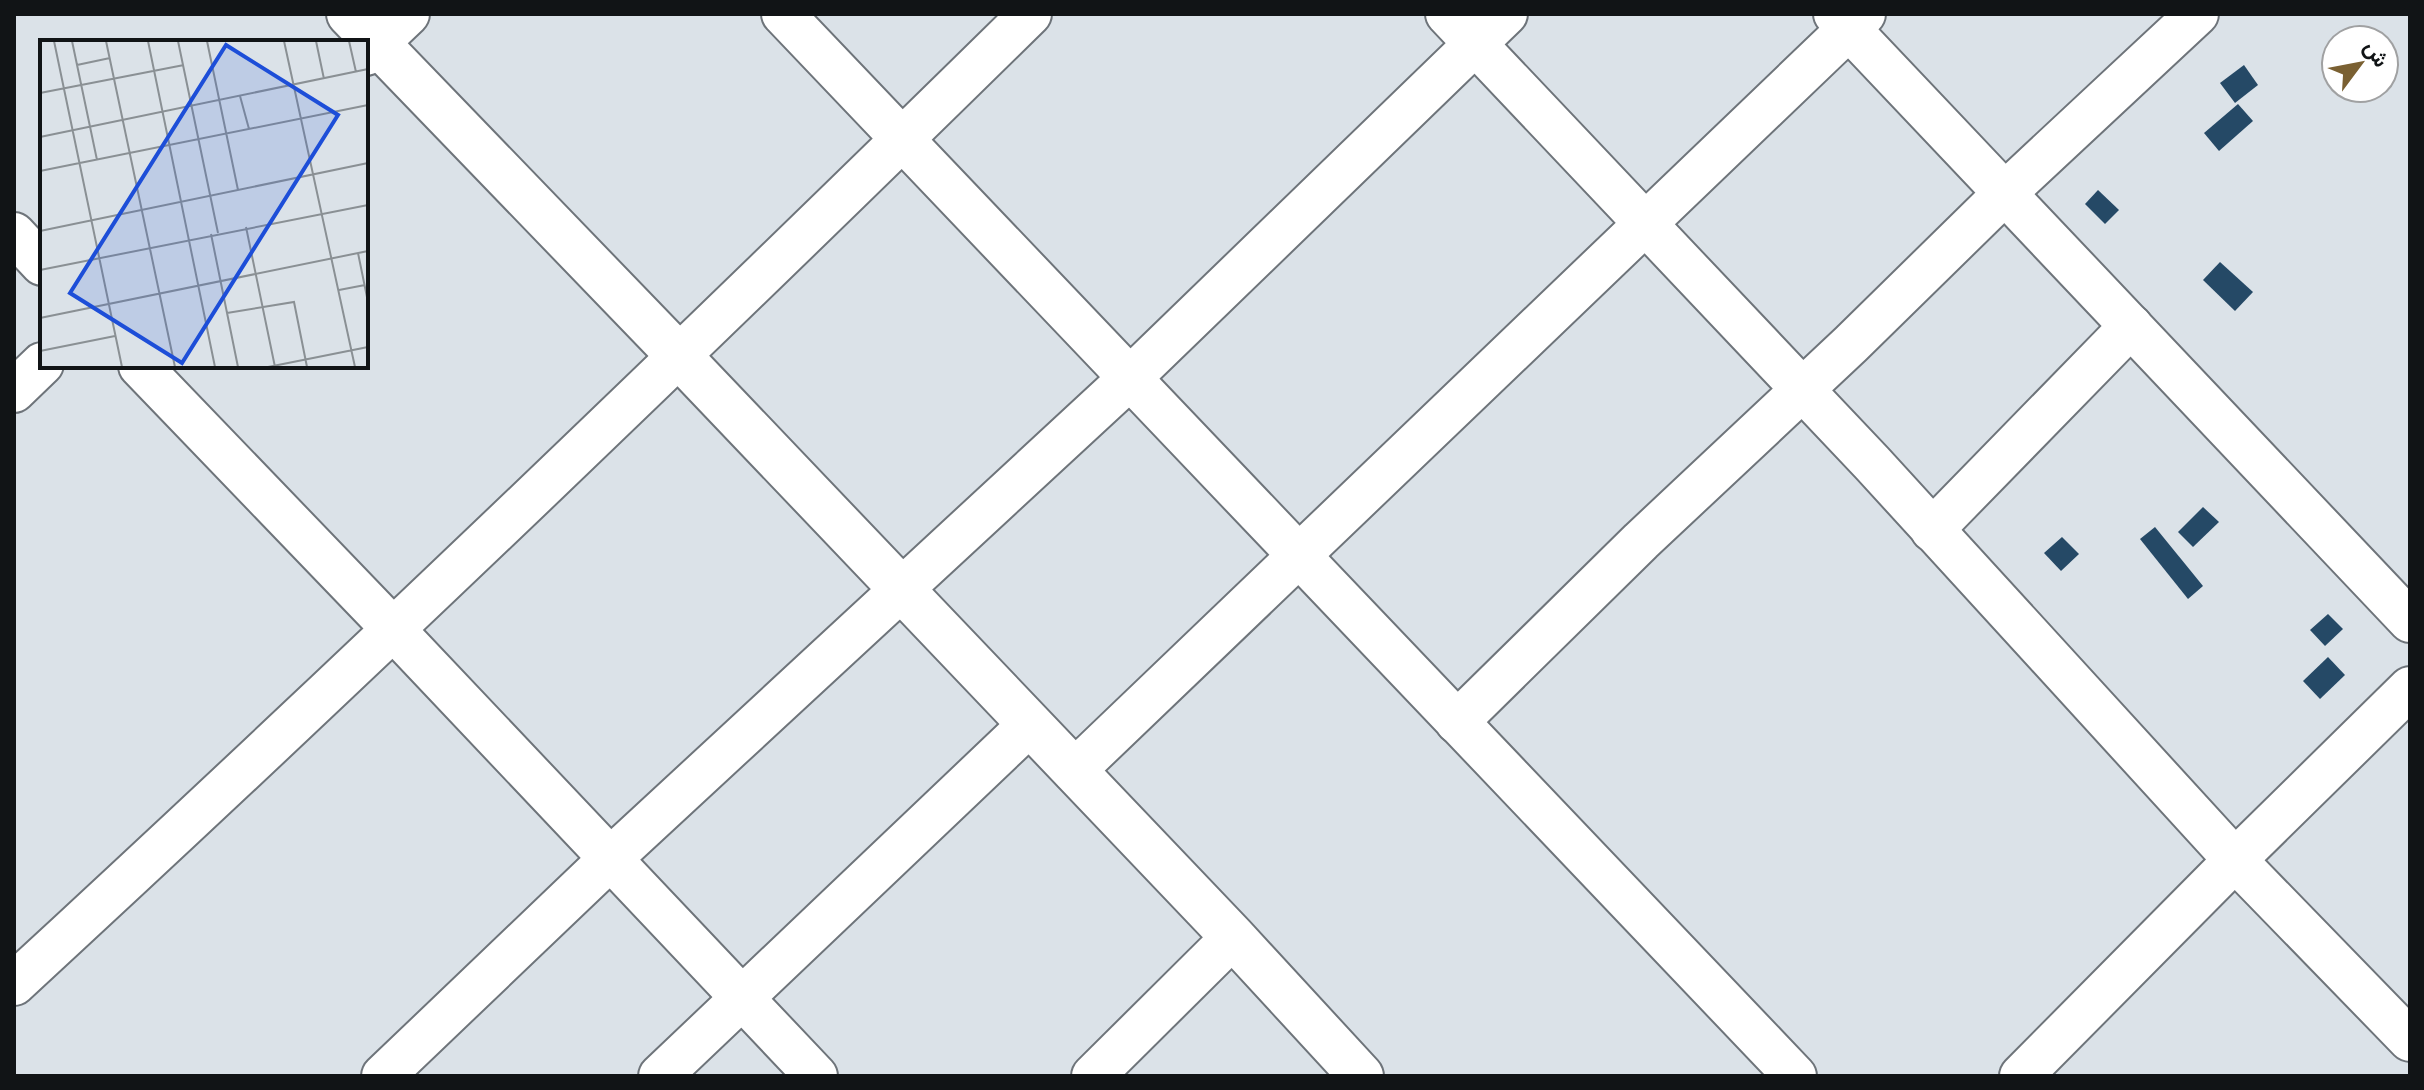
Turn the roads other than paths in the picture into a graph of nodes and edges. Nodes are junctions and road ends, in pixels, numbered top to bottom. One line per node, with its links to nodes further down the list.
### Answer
1 (783, 14): 9 (street)
2 (1030, 14): 9 (street)
3 (1447, 14): 8 (street)
4 (1506, 14): 8 (street)
5 (2197, 14): 10 (street)
6 (1849, 19): 10 (street); 11 (street)
7 (375, 31): 15 (street)
8 (1476, 44): 11 (street); 18 (street)
9 (902, 139): 15 (street); 18 (street)
10 (2005, 193): 14 (street); 19 (street)
11 (1645, 222): 19 (street); 22 (street)
12 (14, 234): 13 (street)
13 (40, 262)
14 (2131, 326): 21 (street); 24 (street)
15 (680, 357): 23 (street); 25 (street)
16 (40, 366): 20 (street)
17 (142, 368): 25 (street)
18 (1130, 378): 22 (street); 23 (street)
19 (1802, 390): 21 (street); 27 (street)
20 (14, 391)
21 (1932, 530): 31 (street)
22 (1298, 555): 27 (street); 29 (street)
23 (901, 590): 28 (street); 30 (street)
24 (2410, 621)
25 (393, 629): 30 (street); 33 (street)
26 (2410, 688): 31 (street)
27 (1457, 722): 41 (street)
28 (1029, 725): 29 (street); 34 (street)
29 (1074, 771): 32 (street)
30 (610, 859): 34 (street); 36 (street)
31 (2235, 860): 35 (street); 42 (street)
32 (1233, 937): 39 (street); 40 (street)
33 (14, 984)
34 (741, 998): 37 (street); 38 (street)
35 (2410, 1040)
36 (383, 1076)
37 (660, 1076)
38 (816, 1076)
39 (1093, 1076)
40 (1361, 1076)
41 (1795, 1076)
42 (2021, 1076)

